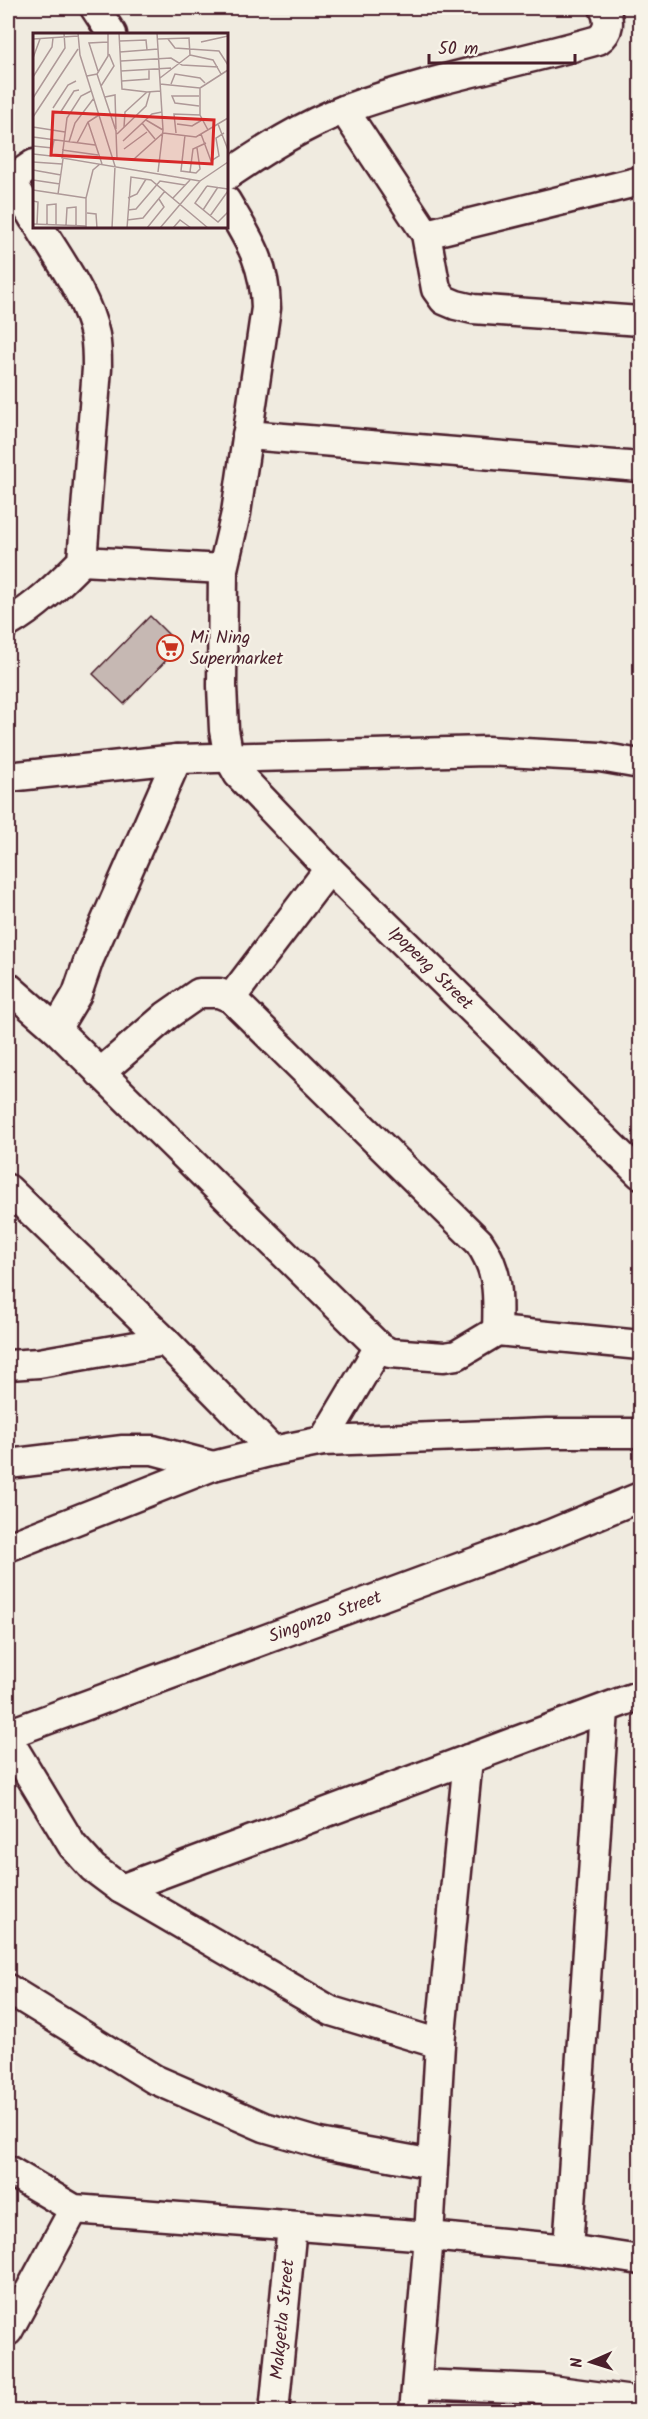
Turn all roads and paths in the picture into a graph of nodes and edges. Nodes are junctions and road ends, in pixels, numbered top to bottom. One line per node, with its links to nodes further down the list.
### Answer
1 (95, 8): 3 (street)
2 (604, 8): 4 (street)
3 (111, 33)
4 (344, 110): 6 (street); 11 (street)
5 (18, 175): 9 (street)
6 (228, 175)
7 (640, 181): 11 (street)
8 (228, 205): 13 (street)
9 (33, 216)
10 (40, 228): 15 (street)
11 (426, 234): 12 (street)
12 (640, 321)
13 (248, 435): 14 (street); 16 (street)
14 (640, 467)
15 (82, 561): 16 (street); 17 (street)
16 (223, 569): 18 (street)
17 (8, 623)
18 (229, 758): 19 (street); 20 (street); 22 (street, Ipopeng Street)
19 (177, 759): 21 (street); 25 (street)
20 (640, 764)
21 (8, 777)
22 (329, 869): 24 (street); 27 (street, Ipopeng Street)
23 (8, 987): 25 (street)
24 (231, 998): 26 (street); 29 (street)
25 (56, 1029): 26 (street)
26 (100, 1073): 32 (street)
27 (640, 1174)
28 (8, 1189): 30 (street)
29 (497, 1331): 31 (street); 32 (street)
30 (165, 1341): 33 (street); 36 (street)
31 (640, 1345)
32 (378, 1347): 35 (street)
33 (8, 1365)
34 (640, 1433): 35 (street)
35 (323, 1441): 36 (street)
36 (273, 1450): 38 (street)
37 (8, 1464): 38 (street)
38 (213, 1466): 40 (street)
39 (640, 1497): 43 (street, Singonzo Street)
40 (8, 1547)
41 (640, 1695): 42 (street)
42 (604, 1710): 45 (street); 54 (street)
43 (8, 1734)
44 (8, 1739): 46 (street)
45 (468, 1759): 46 (street); 48 (street)
46 (121, 1888): 48 (street)
47 (8, 1989): 49 (street)
48 (440, 2044): 49 (street)
49 (433, 2164): 53 (street)
50 (8, 2170): 51 (street)
51 (74, 2209): 52 (street); 56 (street)
52 (292, 2226): 53 (street); 60 (street, Makgetla Street)
53 (429, 2236): 54 (street); 57 (street)
54 (568, 2249): 55 (street)
55 (640, 2260)
56 (10, 2320)
57 (417, 2384): 58 (street); 61 (street)
58 (542, 2400): 59 (street)
59 (640, 2402)
60 (274, 2412)
61 (414, 2412)

